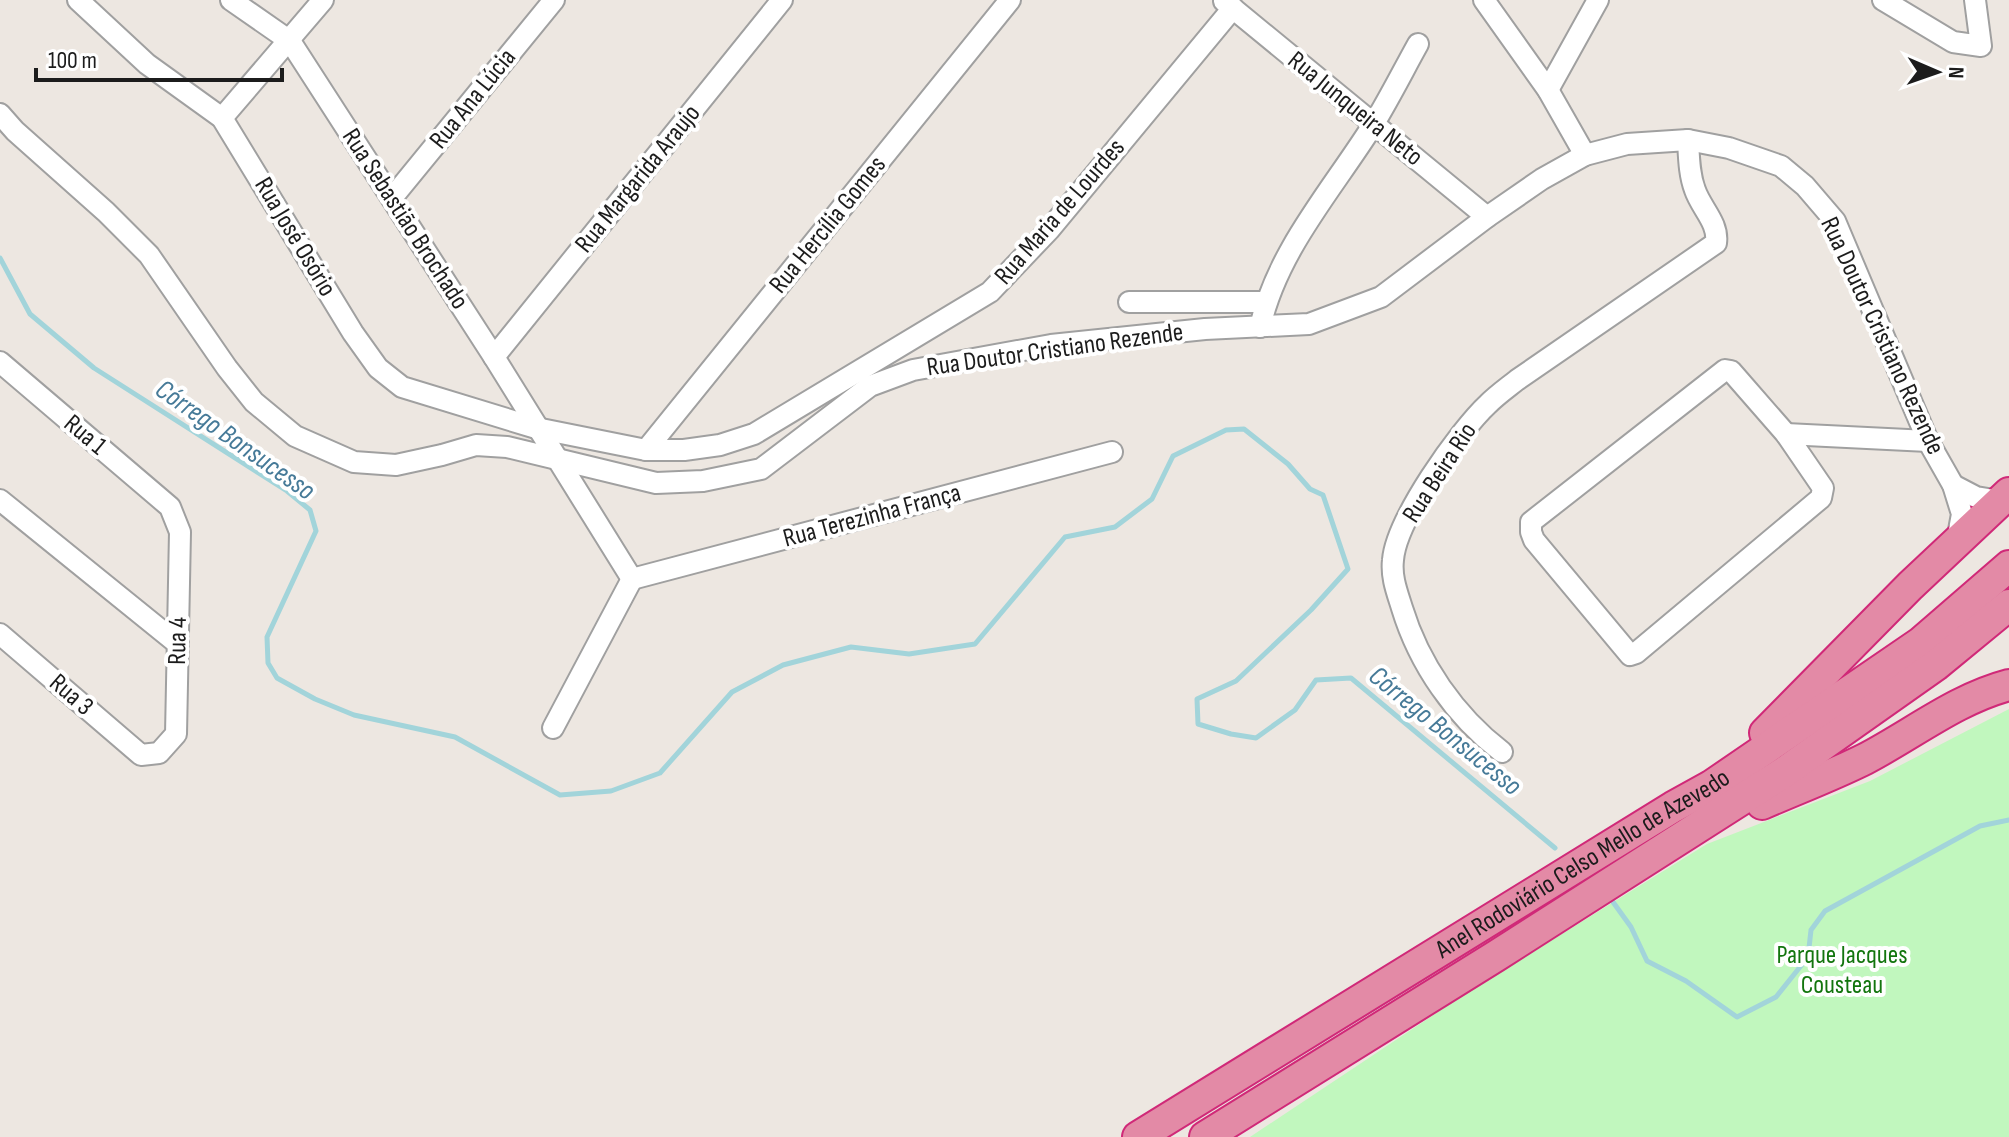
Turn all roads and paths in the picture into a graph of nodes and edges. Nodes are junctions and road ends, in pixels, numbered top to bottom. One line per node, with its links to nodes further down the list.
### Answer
1 (78, 0): 16 (street, Rua José Osório)
2 (231, 0): 12 (street, Rua Sebastião Brochado)
3 (323, 0): 12 (street)
4 (554, 0): 20 (street, Rua Ana Lúcia)
5 (782, 0): 25 (street, Rua Margarida Araujo)
6 (1010, 0): 30 (street, Rua Hercília Gomes)
7 (1484, 0): 14 (street)
8 (1598, 0): 14 (street)
9 (1883, 0): 10 (street)
10 (1975, 0)
11 (1228, 4): 17 (street, Rua Junqueira Neto); 30 (street, Rua Maria de Lourdes)
12 (290, 41): 16 (street); 20 (street, Rua Sebastião Brochado)
13 (1418, 44): 17 (street)
14 (1548, 90): 19 (street)
15 (0, 114): 32 (street, Rua Doutor Cristiano Rezende)
16 (222, 118): 27 (street, Rua José Osório)
17 (1373, 124): 21 (street, Rua Junqueira Neto); 23 (street)
18 (1688, 140): 19 (street, Rua Doutor Cristiano Rezende); 29 (street, Rua Doutor Cristiano Rezende); 45 (street, Rua Beira Rio)
19 (1585, 155): 21 (street, Rua Doutor Cristiano Rezende)
20 (392, 198): 25 (street, Rua Sebastião Brochado)
21 (1487, 217): 24 (street, Rua Doutor Cristiano Rezende)
22 (1129, 302): 23 (street)
23 (1266, 302): 24 (street)
24 (1260, 327): 32 (street, Rua Doutor Cristiano Rezende)
25 (494, 357): 27 (street, Rua Sebastião Brochado)
26 (0, 362): 36 (street, Rua 1)
27 (536, 428): 30 (street, Rua Maria de Lourdes); 32 (street, Rua Sebastião Brochado)
28 (1786, 434): 28 (street); 29 (street)
29 (1928, 441): 33 (street, Rua Doutor Cristiano Rezende)
30 (646, 450)
31 (1112, 452): 39 (street, Rua Terezinha França)
32 (552, 466): 39 (street, Rua Sebastião Brochado)
33 (1953, 485): 34 (street, Rua Doutor Cristiano Rezende); 37 (street, Rua Doutor Cristiano Rezende)
34 (2005, 497): 37 (highway)
35 (0, 500): 42 (street)
36 (170, 507): 42 (street, Rua 4)
37 (1957, 541): 47 (highway)
38 (2009, 566): 47 (highway, Anel Rodoviário Celso Mello de Azevedo)
39 (632, 579): 44 (street)
40 (2009, 605): 48 (highway, Anel Rodoviário Celso Mello de Azevedo)
41 (0, 634): 46 (street, Rua 3)
42 (178, 644): 46 (street, Rua 4)
43 (2009, 685): 48 (highway)
44 (553, 728)
45 (1502, 752)
46 (141, 755)
47 (1711, 786): 49 (highway, Anel Rodoviário Celso Mello de Azevedo)
48 (1631, 869): 50 (highway, Anel Rodoviário Celso Mello de Azevedo)
49 (1138, 1137)
50 (1205, 1137)

